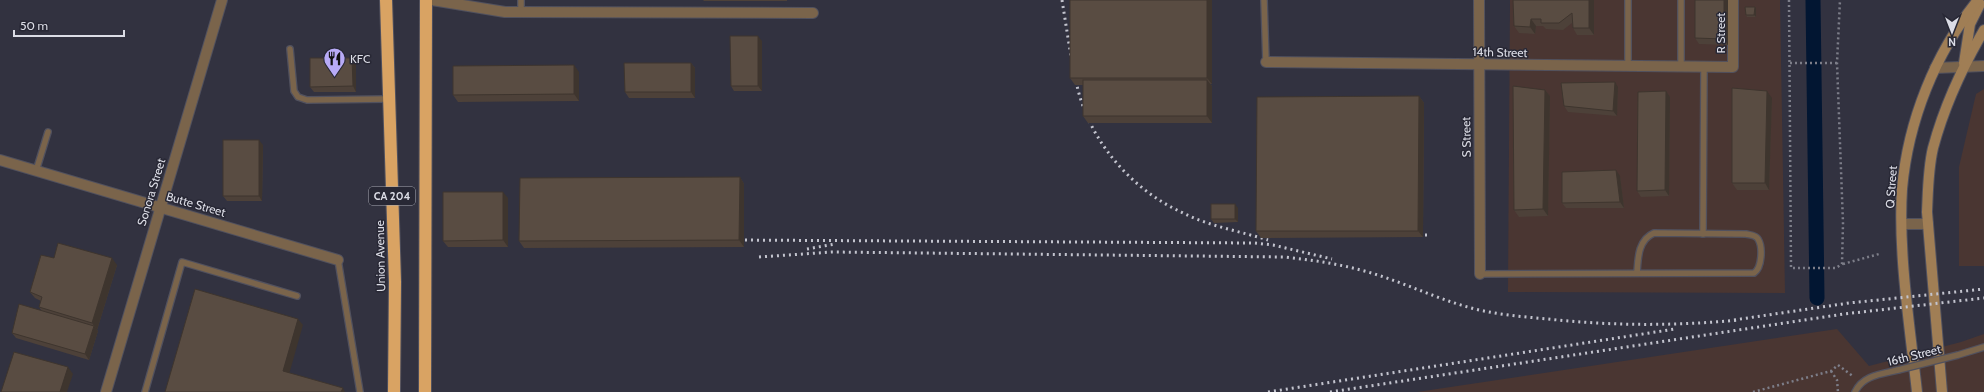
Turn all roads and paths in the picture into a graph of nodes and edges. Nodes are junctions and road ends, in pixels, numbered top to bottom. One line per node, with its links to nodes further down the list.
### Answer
1 (222, 0): 34 (street, Sonora Street)
2 (386, 0): 30 (highway, Union Avenue / CA 204)
3 (426, 0): 51 (highway, CA 204)
4 (432, 0): 15 (street)
5 (521, 0): 15 (lane)
6 (1264, 0): 19 (lane)
7 (1479, 0): 22 (street, S Street)
8 (1628, 0): 23 (lane)
9 (1681, 0): 24 (lane)
10 (1734, 0): 28 (street, R Street)
11 (1789, 0): 20 (path)
12 (1840, 0): 21 (path)
13 (1978, 0): 29 (street, Q Street)
14 (1982, 0): 25 (street)
15 (521, 12): 16 (street)
16 (813, 13)
17 (1984, 30): 25 (street)
18 (290, 49): 30 (lane)
19 (1266, 62): 22 (street, 14th Street)
20 (1790, 63): 21 (path); 40 (path)
21 (1838, 63): 40 (path)
22 (1478, 64): 23 (street, 14th Street); 42 (street, S Street)
23 (1628, 66): 24 (street, 14th Street)
24 (1681, 66): 27 (street, 14th Street)
25 (1964, 66): 26 (street); 29 (street); 36 (street)
26 (1984, 66)
27 (1704, 67): 28 (street, 14th Street); 37 (lane)
28 (1733, 67)
29 (1935, 68): 35 (street, Q Street)
30 (389, 99): 50 (highway, Union Avenue / CA 204)
31 (48, 132): 33 (lane)
32 (0, 160): 33 (street, Butte Street)
33 (36, 171): 34 (street, Butte Street)
34 (160, 207): 39 (street, Butte Street); 47 (street, Sonora Street)
35 (1902, 224): 36 (street); 55 (street, Q Street)
36 (1928, 224): 56 (street)
37 (1704, 234): 41 (lane); 41 (lane)
38 (1879, 254): 40 (path)
39 (338, 260): 49 (lane)
40 (1842, 264)
41 (1637, 273): 42 (lane)
42 (1480, 274)
43 (297, 296): 48 (lane)
44 (1984, 348): 46 (lane, 16th Street, bridge)
45 (1831, 371): 46 (path); 52 (path); 53 (path)
46 (1861, 383): 54 (lane)
47 (106, 392)
48 (145, 392)
49 (360, 392)
50 (394, 392)
51 (425, 392)
52 (1754, 392)
53 (1838, 392)
54 (1855, 392)
55 (1917, 392)
56 (1942, 392)

